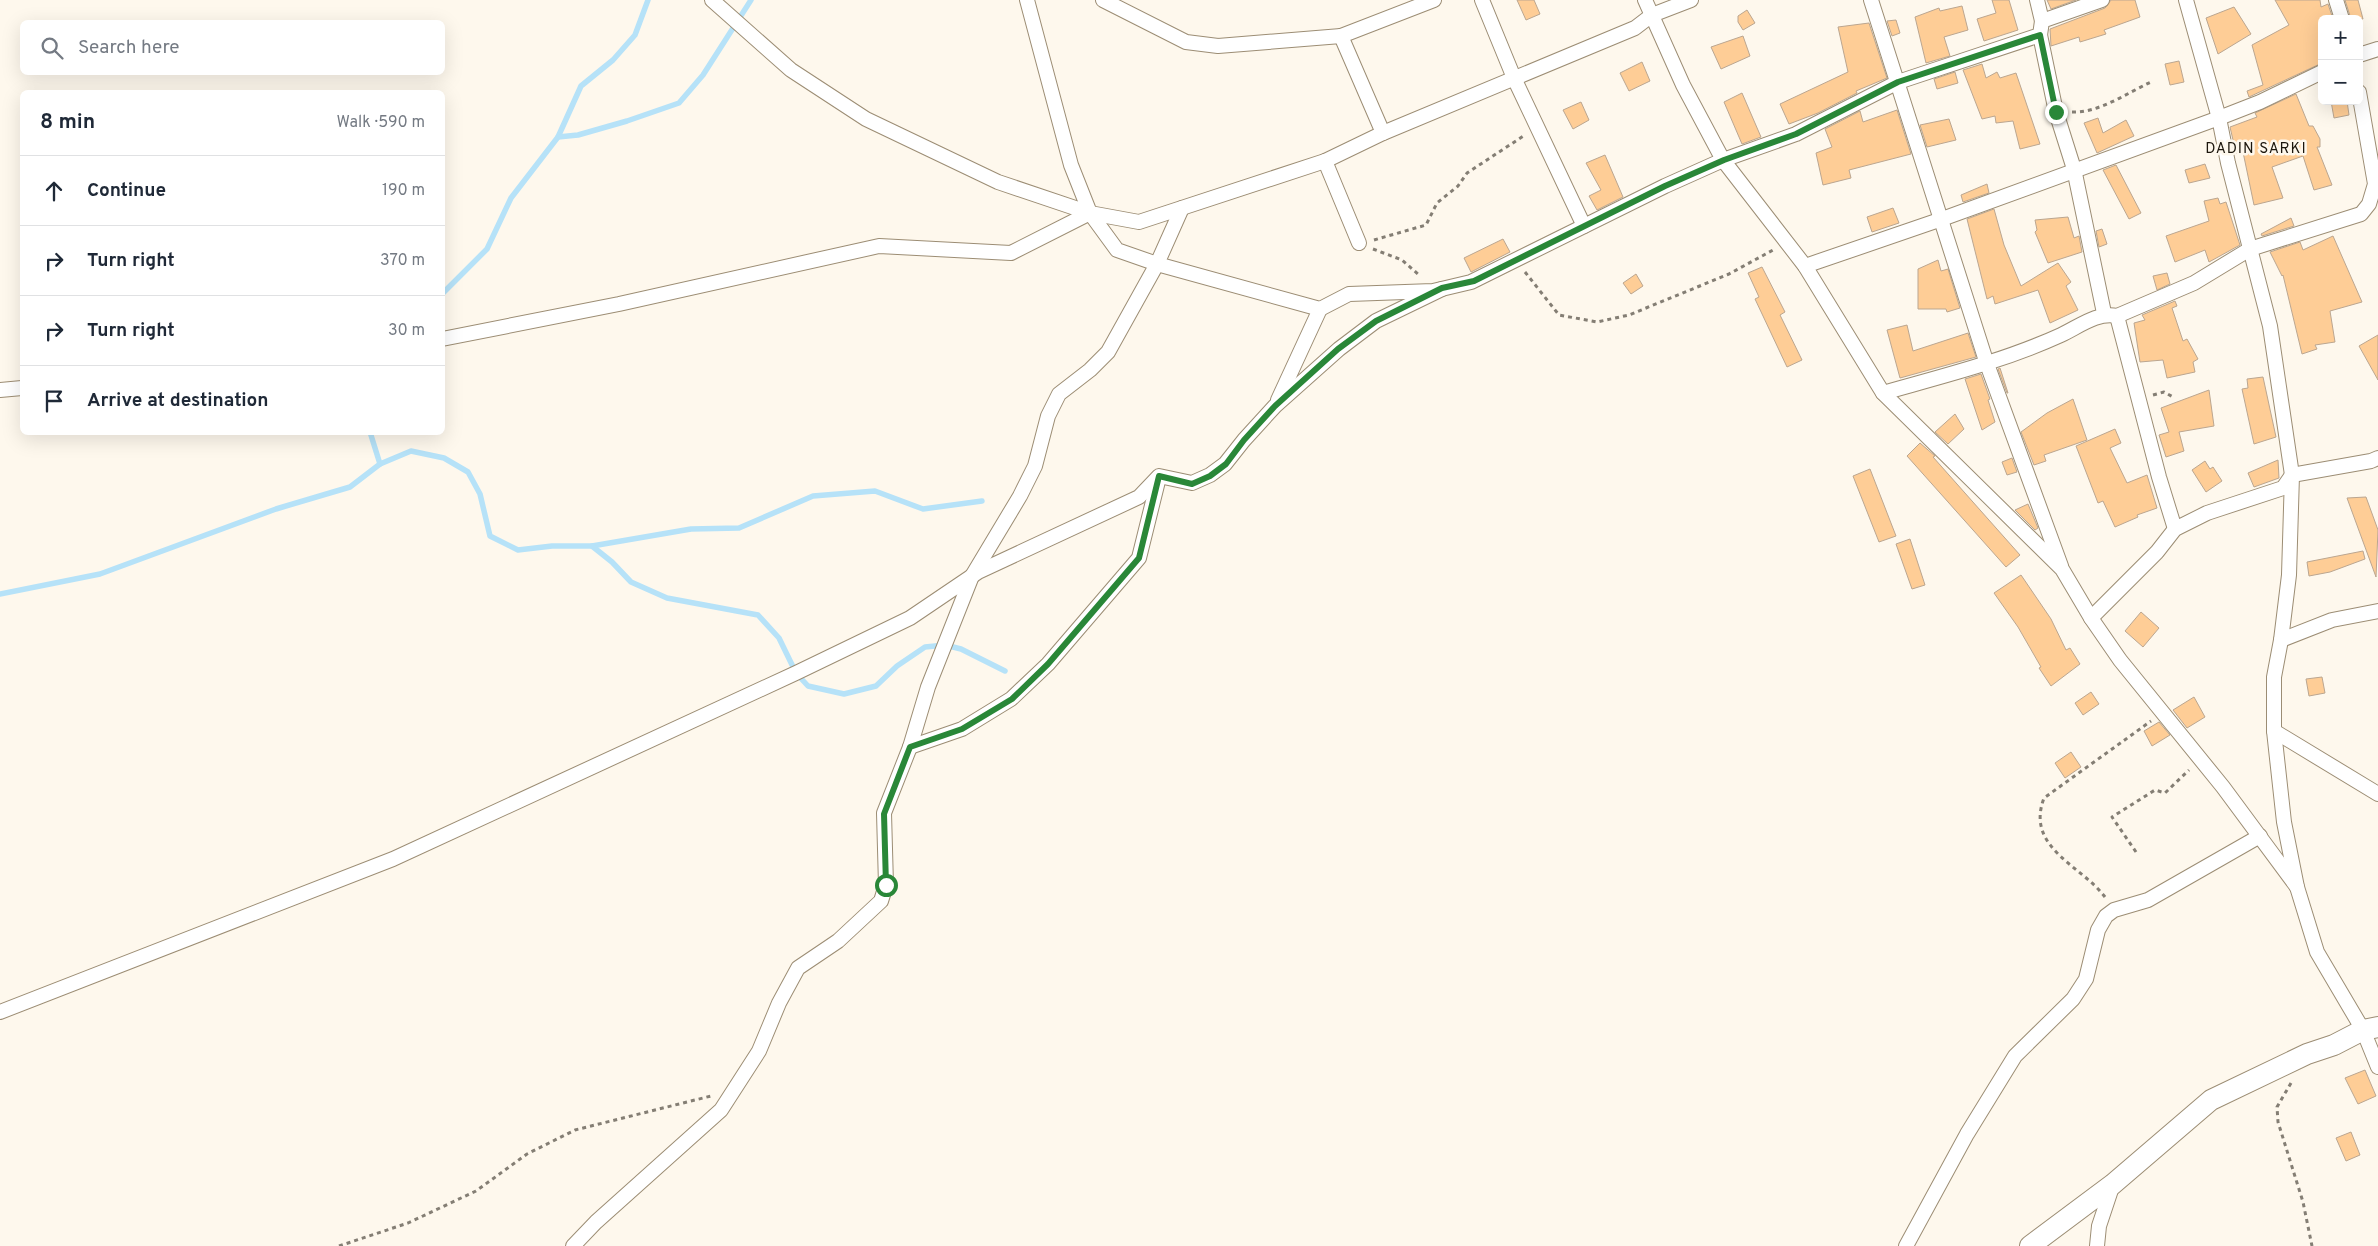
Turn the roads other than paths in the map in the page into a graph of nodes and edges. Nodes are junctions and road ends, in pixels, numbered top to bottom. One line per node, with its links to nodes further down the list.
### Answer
1 (712, 0): 30 (street)
2 (1027, 0): 30 (street)
3 (1103, 0): 17 (street)
4 (1434, 0): 17 (street)
5 (1482, 0): 21 (street)
6 (1645, 0): 13 (street)
7 (1691, 0): 13 (street)
8 (1871, 0): 22 (street)
9 (2037, 0): 15 (street)
10 (2102, 0): 15 (street)
11 (2186, 0): 24 (street)
12 (2336, 0): 14 (street)
13 (1652, 15): 21 (street); 26 (street)
14 (2341, 15)
15 (2042, 21): 16 (street)
16 (2040, 35): 22 (street); 28 (street)
17 (1341, 36): 25 (street)
18 (2378, 49): 19 (street)
19 (2363, 54)
20 (2318, 74): 24 (street)
21 (1514, 78): 25 (street); 32 (street)
22 (1898, 82): 26 (street); 31 (street)
23 (2361, 105): 34 (street)
24 (2219, 118): 28 (street); 34 (street)
25 (1383, 133): 27 (street)
26 (1724, 160): 32 (street); 36 (street)
27 (1325, 161): 29 (street); 33 (street)
28 (2074, 169): 31 (street); 39 (street)
29 (1182, 208): 30 (street); 35 (street)
30 (1090, 213): 35 (street); 40 (street)
31 (1942, 219): 36 (street); 41 (street)
32 (1584, 226): 37 (street)
33 (1358, 243)
34 (2250, 249): 39 (street); 47 (street)
35 (1157, 264): 38 (street); 51 (street)
36 (1805, 266): 44 (street)
37 (1442, 288): 38 (street); 45 (street)
38 (1320, 309): 45 (street)
39 (2111, 315): 41 (street); 49 (street)
40 (445, 338)
41 (1987, 364): 44 (street); 50 (street)
42 (20, 388): 43 (street)
43 (0, 390)
44 (1883, 393): 50 (street)
45 (1275, 406): 48 (street)
46 (2378, 458): 47 (street)
47 (2292, 475): 49 (street); 54 (street)
48 (1159, 476): 51 (street); 56 (street)
49 (2175, 529): 53 (street)
50 (2062, 569): 53 (street)
51 (972, 576): 56 (street); 60 (street)
52 (2378, 611): 54 (street)
53 (2091, 618): 58 (street)
54 (2281, 640): 55 (street)
55 (2274, 731): 57 (street); 59 (street)
56 (910, 747): 64 (street)
57 (2378, 794)
58 (2260, 836): 59 (street); 65 (street)
59 (2297, 887): 61 (street)
60 (0, 1012)
61 (2370, 1029): 62 (street); 63 (street)
62 (2378, 1067)
63 (2113, 1184): 66 (street); 67 (street)
64 (573, 1246)
65 (1906, 1246)
66 (2030, 1246)
67 (2097, 1246)

